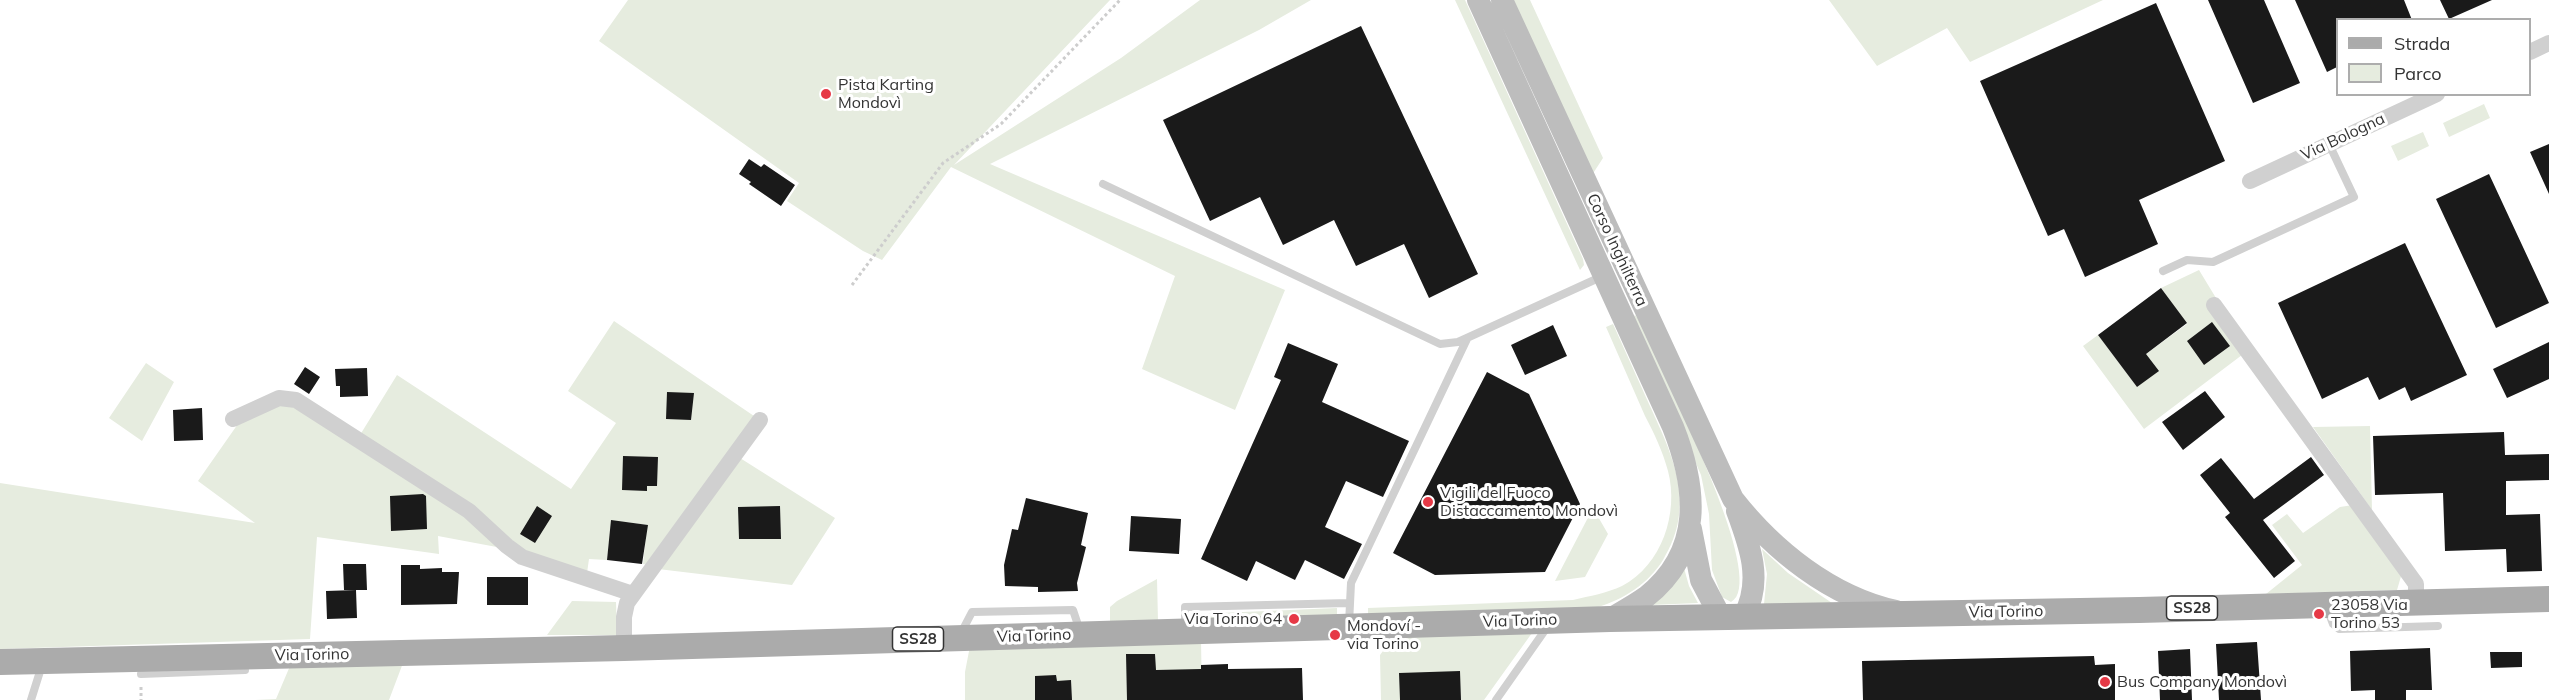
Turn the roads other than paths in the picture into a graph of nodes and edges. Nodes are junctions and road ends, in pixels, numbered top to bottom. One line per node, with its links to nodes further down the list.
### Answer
1 (1478, 0): 9 (street, Corso Inghilterra)
2 (1502, 0): 9 (street, Corso Inghilterra)
3 (2549, 43): 4 (street)
4 (2531, 51)
5 (2433, 96): 6 (street, Via Bologna)
6 (2329, 144): 7 (street, Via Bologna); 10 (lane)
7 (2250, 181)
8 (1102, 184): 12 (lane, Corso Inghilterra)
9 (1614, 271): 12 (lane, Corso Inghilterra); 15 (street, Corso Inghilterra); 16 (street, Corso Inghilterra)
10 (2163, 271)
11 (2214, 305): 19 (street)
12 (1467, 339): 22 (lane)
13 (233, 419): 17 (street)
14 (760, 420): 17 (street)
15 (1733, 499): 21 (street, Corso Inghilterra); 23 (street, Corso Inghilterra)
16 (1690, 521): 23 (street, Corso Inghilterra); 24 (street, Corso Inghilterra)
17 (633, 594): 27 (street)
18 (2549, 599): 19 (main road, Via Torino / SS28)
19 (2416, 603): 20 (main road, Via Torino / SS28)
20 (2325, 605): 21 (main road, Via Torino / SS28); 26 (lane)
21 (1912, 614): 23 (main road, Via Torino / SS28)
22 (1349, 615): 25 (main road, Via Torino / SS28); 27 (main road, Via Torino / SS28)
23 (1732, 616): 24 (main road, Via Torino / SS28)
24 (1610, 619): 25 (main road, Via Torino / SS28)
25 (1552, 620): 33 (lane)
26 (2438, 626)
27 (624, 648): 29 (main road, Via Torino / SS28)
28 (0, 662): 29 (main road, Via Torino / SS28)
29 (43, 662): 32 (lane)
30 (245, 670): 31 (lane)
31 (141, 674)
32 (31, 700)
33 (1496, 700)

